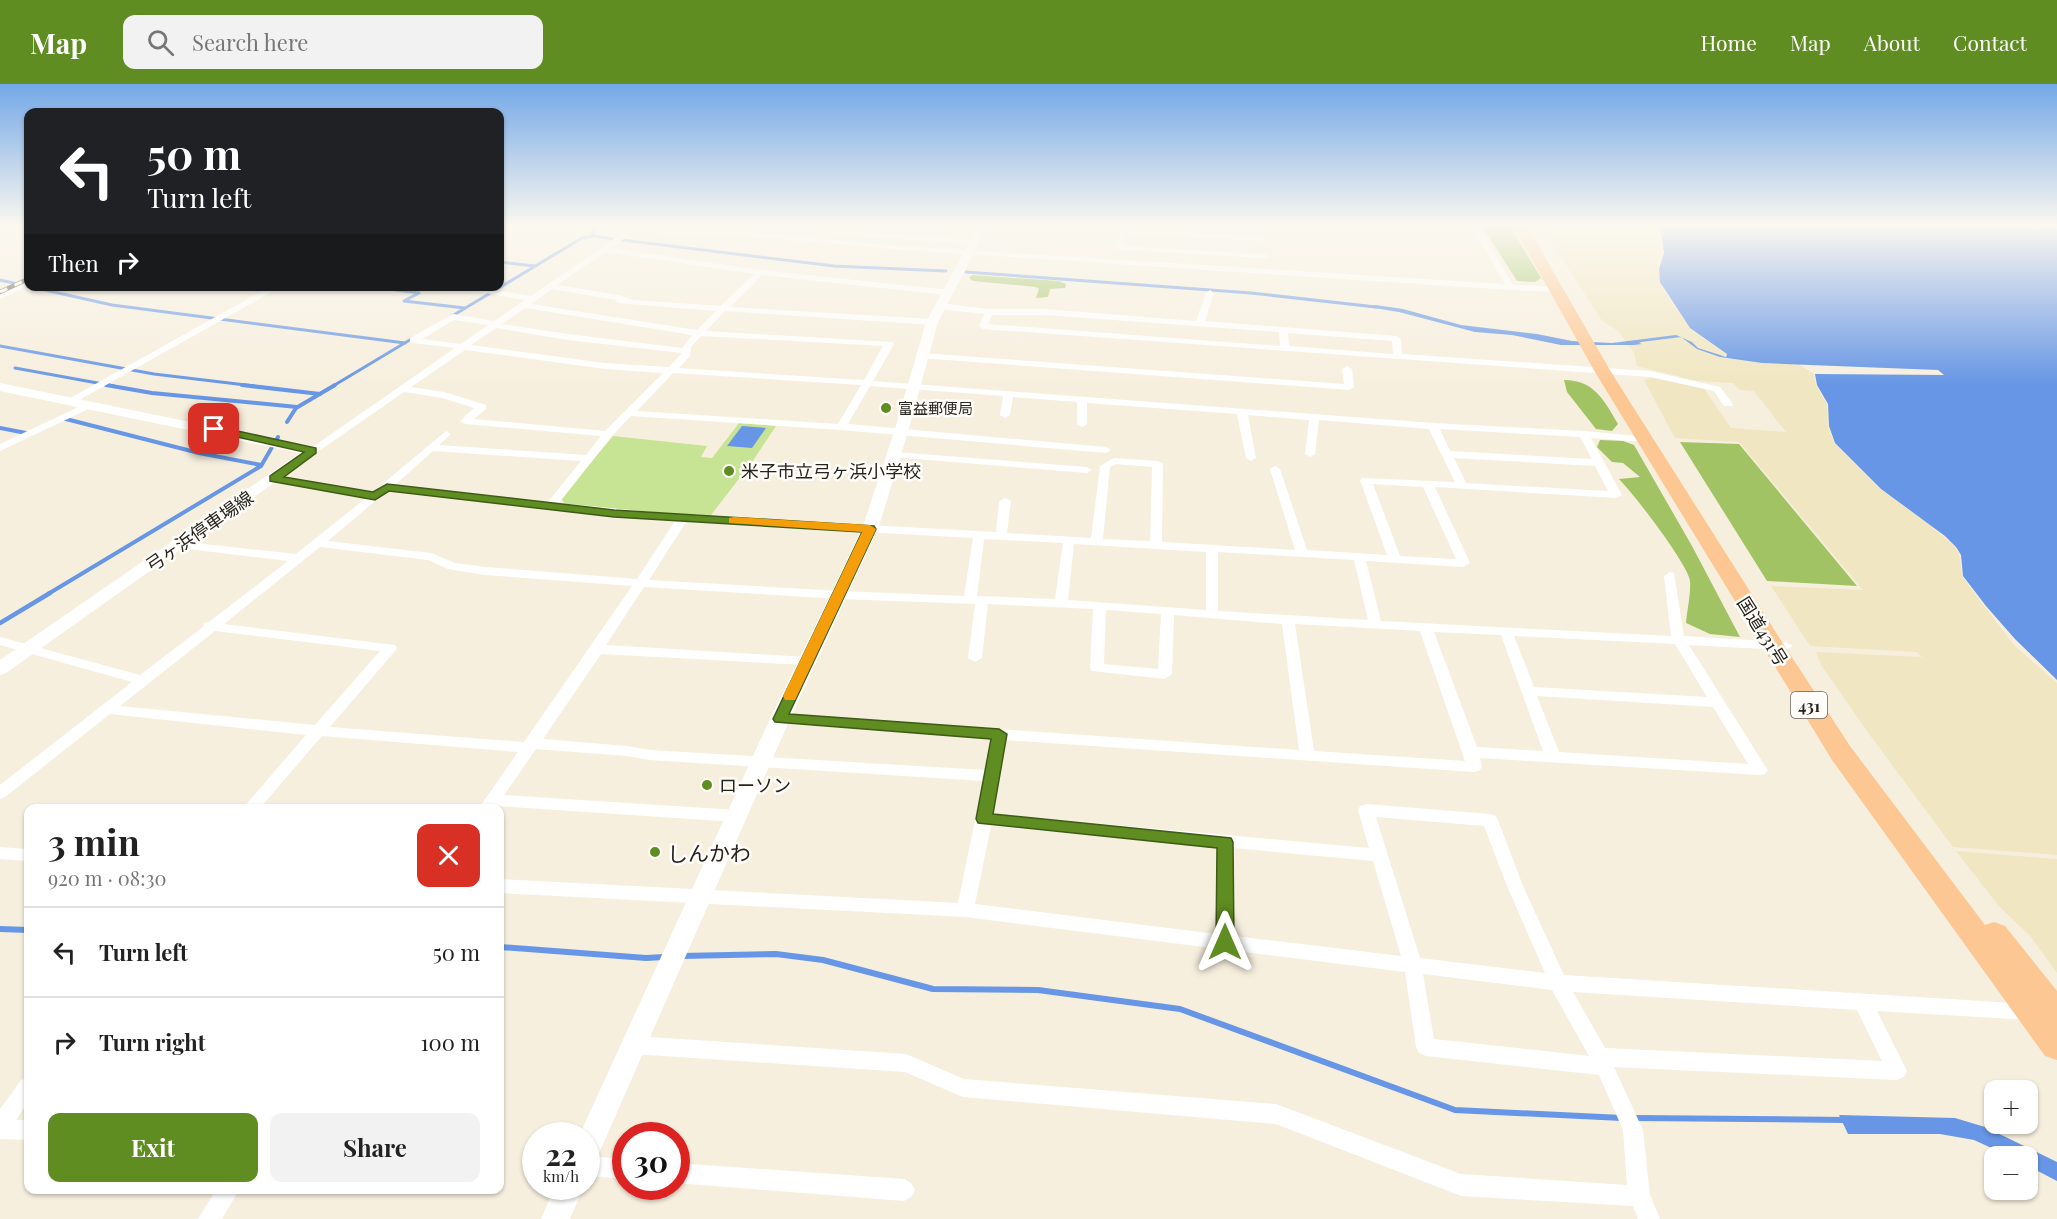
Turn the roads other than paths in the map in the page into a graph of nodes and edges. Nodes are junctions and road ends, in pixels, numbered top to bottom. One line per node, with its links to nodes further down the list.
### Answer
1 (563, 279): 10 (street)
2 (753, 279): 21 (street)
3 (825, 279): 15 (street)
4 (954, 279): 15 (street)
5 (1392, 279): 11 (street)
6 (1506, 279): 11 (street)
7 (1551, 279): 12 (highway, 国道431号 / 431)
8 (1558, 279): 31 (highway, 国道431号 / 431)
9 (24, 285): 17 (street)
10 (552, 287): 18 (street); 21 (street)
11 (1511, 288): 12 (street)
12 (1558, 290): 31 (highway, 国道431号 / 431)
13 (269, 291): 42 (street)
14 (482, 291): 18 (street)
15 (947, 292): 20 (street)
16 (1210, 293): 24 (street)
17 (0, 296)
18 (532, 299): 19 (street)
19 (523, 306): 25 (street); 27 (street)
20 (939, 306): 22 (street); 23 (street)
21 (722, 310): 23 (street); 27 (street)
22 (989, 312): 24 (street); 29 (street)
23 (932, 321): 32 (street)
24 (1200, 323): 26 (street)
25 (495, 325): 28 (street); 28 (street); 30 (street)
26 (1283, 330): 29 (street); 33 (street)
27 (699, 333): 30 (street); 36 (street)
28 (463, 347): 35 (street); 39 (street)
29 (1285, 348): 33 (street)
30 (686, 351): 35 (street)
31 (1600, 354): 33 (street); 43 (street); 56 (highway, 国道431号 / 431); 105 (highway, 国道431号 / 431)
32 (922, 356): 34 (street); 38 (street)
33 (1398, 357)
34 (1347, 369)
35 (672, 371): 36 (street); 46 (street)
36 (867, 383): 38 (street); 51 (street)
37 (0, 387): 42 (street)
38 (913, 387): 40 (street); 52 (street)
39 (402, 389): 54 (street); 60 (street)
40 (1008, 394): 41 (street); 47 (street)
41 (1082, 400): 45 (street); 49 (street)
42 (70, 401): 44 (street)
43 (1728, 404)
44 (89, 405): 57 (street); 60 (street)
45 (1242, 412): 48 (street); 65 (street)
46 (627, 413): 51 (street); 54 (street)
47 (1005, 415)
48 (1314, 417): 50 (street); 61 (street)
49 (1082, 424)
50 (1432, 426): 55 (street); 62 (street)
51 (842, 428): 52 (street)
52 (901, 432): 59 (street); 63 (street)
53 (446, 434): 58 (street)
54 (608, 434): 64 (street)
55 (1584, 434): 56 (street); 66 (street)
56 (1645, 439): 105 (highway, 国道431号 / 431)
57 (0, 448)
58 (432, 448): 64 (street); 72 (street)
59 (1106, 450)
60 (312, 451): 69 (street, 弓ヶ浜停車場線)
61 (1310, 454)
62 (1448, 454): 66 (street); 71 (street)
63 (895, 455): 68 (street); 77 (street)
64 (589, 458): 75 (street)
65 (1251, 458)
66 (1599, 463): 71 (street)
67 (1275, 469): 86 (street)
68 (1087, 470)
69 (274, 479): 73 (street); 83 (street, 弓ヶ浜停車場線)
70 (1427, 483): 71 (street); 89 (street); 89 (street)
71 (1462, 486)
72 (387, 487): 73 (street); 75 (street)
73 (375, 496): 82 (street)
74 (1005, 501): 79 (street)
75 (552, 505): 76 (street)
76 (683, 519): 77 (street); 91 (street)
77 (870, 529): 78 (street); 92 (street)
78 (979, 535): 79 (street); 93 (street)
79 (1000, 536): 80 (street)
80 (1069, 540): 81 (street); 94 (street)
81 (1097, 542): 84 (street); 84 (street)
82 (317, 543): 88 (street); 91 (street)
83 (180, 544): 88 (street); 107 (street, 弓ヶ浜停車場線)
84 (1156, 546): 85 (street)
85 (1212, 549): 86 (street); 97 (street)
86 (1302, 554): 87 (street)
87 (1359, 557): 89 (street); 99 (street)
88 (297, 558): 100 (street)
89 (1395, 559)
90 (1670, 576): 103 (street)
91 (640, 583): 92 (street); 106 (street)
92 (840, 595): 93 (street); 109 (street)
93 (976, 601): 94 (street); 108 (street)
94 (1061, 603): 95 (street)
95 (1100, 606): 96 (street); 96 (street)
96 (1168, 611): 97 (street)
97 (1212, 614): 98 (street)
98 (1288, 620): 99 (street); 120 (street)
99 (1375, 624): 101 (street)
100 (209, 626): 111 (street); 116 (street)
101 (1425, 626): 102 (street); 119 (street)
102 (1506, 631): 103 (street); 112 (street)
103 (1678, 638): 105 (street); 113 (street)
104 (0, 641): 107 (street)
105 (1778, 645): 141 (highway, 国道431号 / 431); 142 (highway, 国道431号 / 431)
106 (597, 649): 109 (street); 118 (street)
107 (29, 650): 110 (street, 弓ヶ浜停車場線); 111 (street)
108 (975, 658)
109 (806, 661): 115 (street)
110 (0, 669)
111 (141, 680): 114 (street)
112 (1529, 691): 113 (street); 121 (street)
113 (1718, 702): 121 (street)
114 (106, 709): 116 (street); 124 (street)
115 (780, 719): 117 (street); 122 (street)
116 (318, 731): 118 (street); 125 (street)
117 (999, 734): 120 (street); 123 (street)
118 (529, 746): 122 (street); 126 (street)
119 (1471, 752): 120 (street); 121 (street)
120 (1307, 756)
121 (1554, 757)
122 (761, 762): 123 (street); 128 (street)
123 (993, 776): 129 (street)
124 (0, 793)
125 (254, 804)
126 (490, 804)
127 (504, 805): 128 (street)
128 (736, 816): 135 (street)
129 (984, 819): 130 (street); 136 (street)
130 (1225, 842): 133 (street); 137 (street)
131 (0, 853): 132 (street)
132 (24, 855)
133 (1378, 855): 138 (street); 139 (street)
134 (504, 885): 135 (street)
135 (700, 895): 136 (street); 143 (street)
136 (965, 910): 137 (street)
137 (1225, 942): 138 (street)
138 (1413, 965): 139 (street); 145 (street)
139 (1558, 983): 140 (street); 145 (street)
140 (1863, 1002): 141 (street); 145 (street)
141 (2032, 1012): 144 (highway, 国道431号 / 431)
142 (2057, 1016)
143 (633, 1045): 147 (street); 153 (street)
144 (2057, 1045)
145 (1602, 1062): 153 (street)
146 (24, 1094): 148 (street)
147 (599, 1122)
148 (0, 1127): 149 (street)
149 (24, 1130)
150 (690, 1174): 151 (street)
151 (904, 1190)
152 (225, 1194): 155 (street)
153 (1640, 1196): 157 (street)
154 (564, 1200): 156 (street)
155 (209, 1219)
156 (555, 1219)
157 (1649, 1219)

